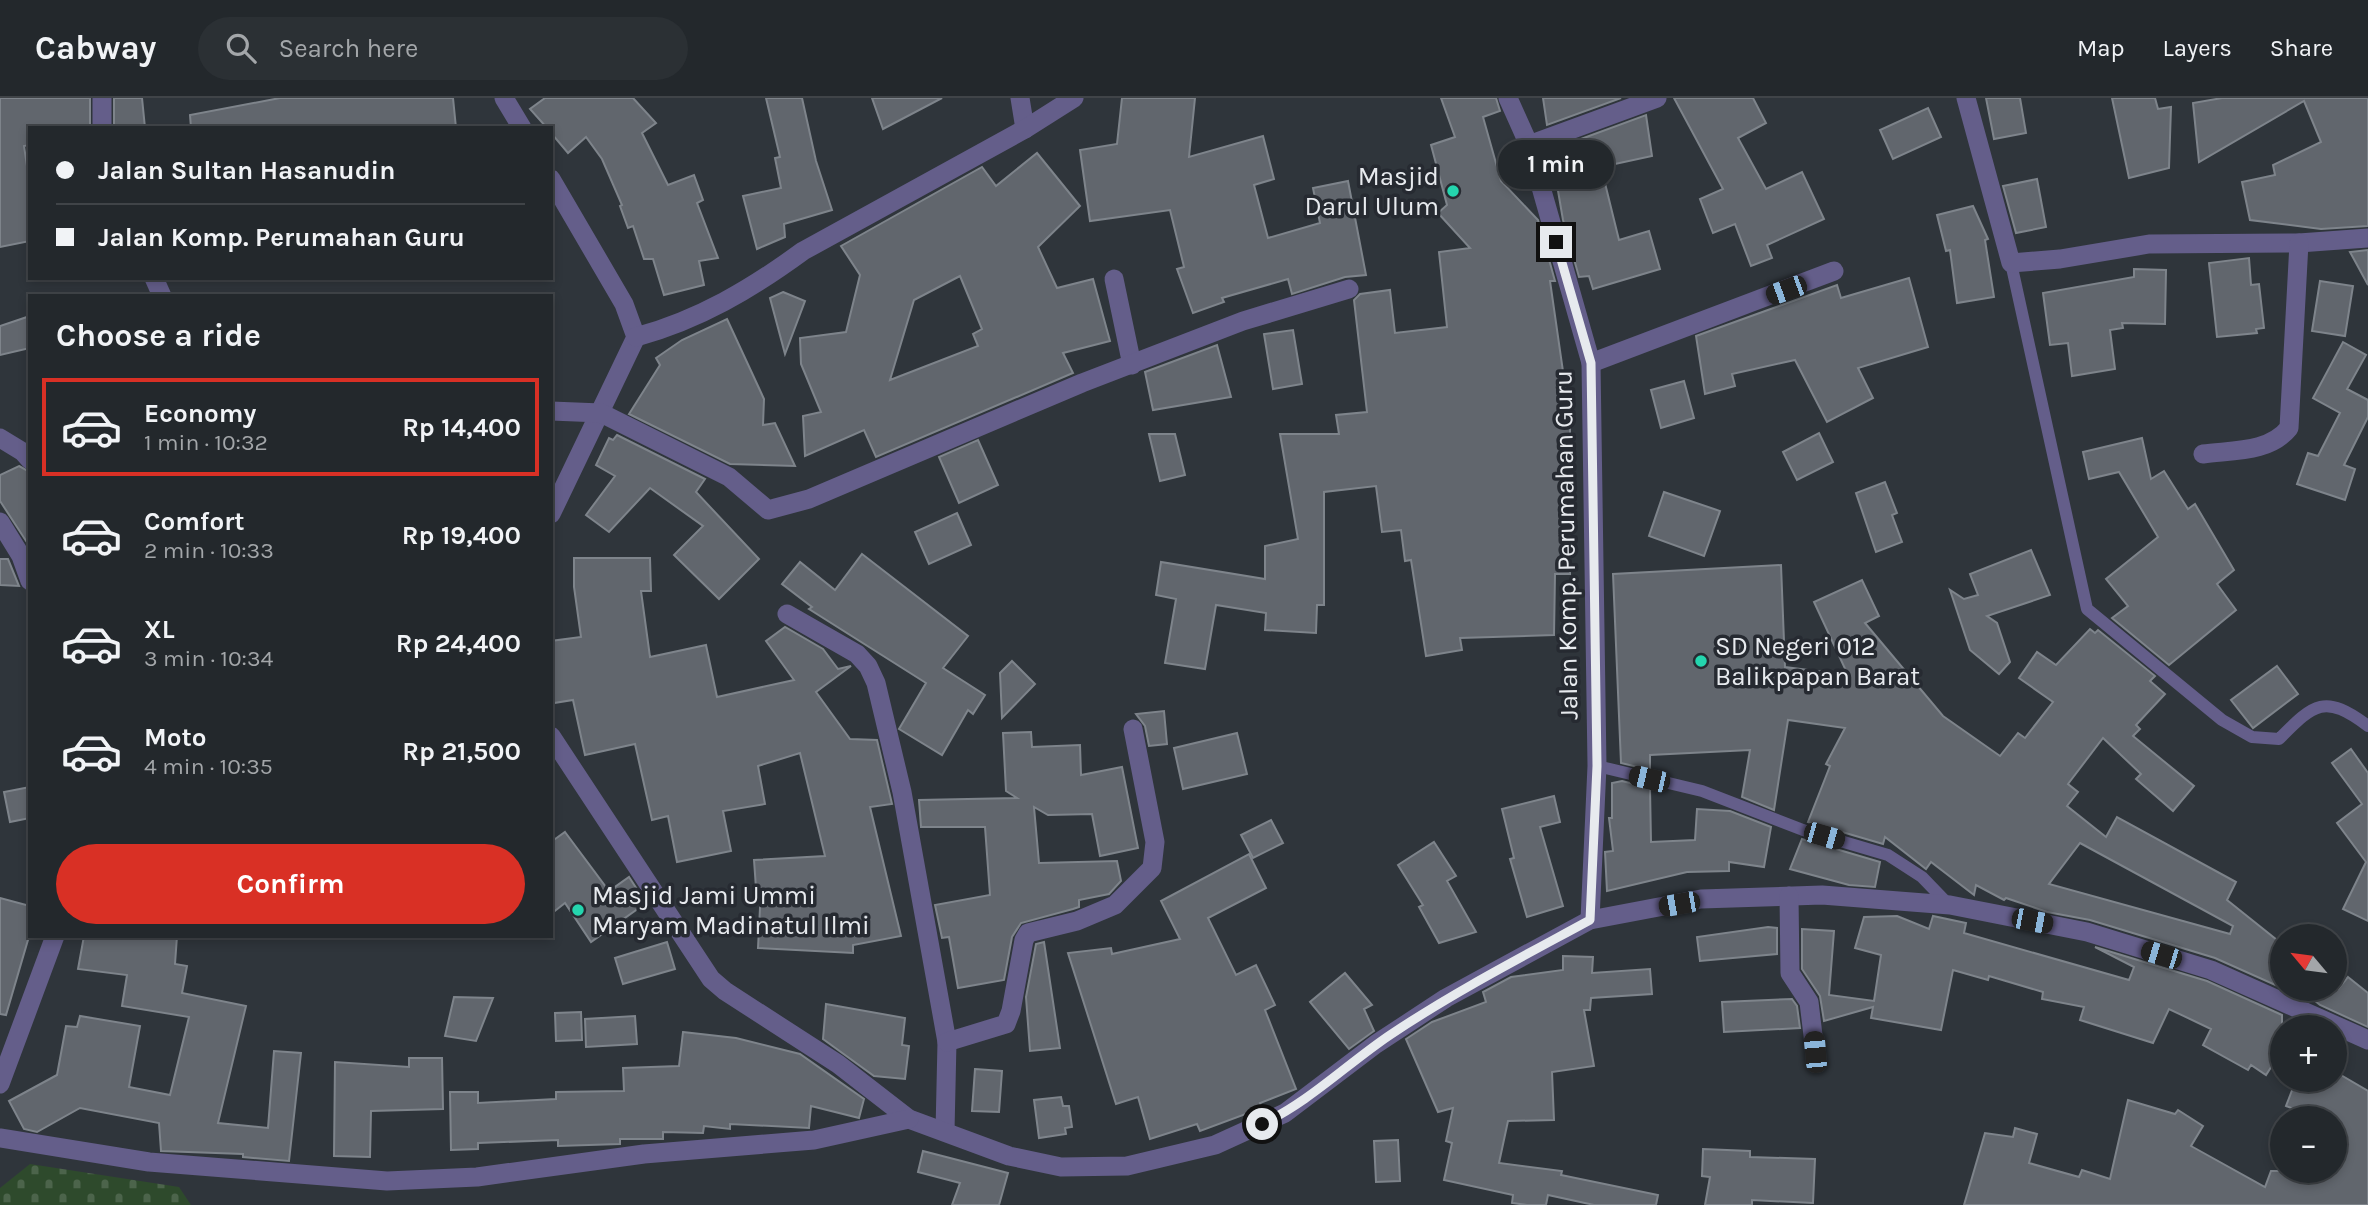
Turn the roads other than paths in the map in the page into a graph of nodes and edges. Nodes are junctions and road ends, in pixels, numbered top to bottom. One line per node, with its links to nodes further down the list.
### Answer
1 (102, 98): 8 (street)
2 (504, 98): 9 (street)
3 (1020, 98): 10 (street)
4 (1074, 98): 10 (street)
5 (1508, 98): 11 (street, Jalan Komp. Perumahan Guru)
6 (1657, 98): 11 (street)
7 (1966, 98): 15 (street)
8 (102, 126)
9 (521, 126)
10 (1025, 129): 19 (street)
11 (1529, 145): 20 (street, Jalan Komp. Perumahan Guru)
12 (553, 182): 19 (street)
13 (2368, 238): 14 (street)
14 (2299, 243): 15 (street); 25 (street)
15 (2011, 263): 31 (lane)
16 (1835, 271): 20 (street)
17 (1114, 279): 21 (street)
18 (1349, 289): 21 (street)
19 (636, 337): 23 (street)
20 (1591, 363): 34 (street, Jalan Komp. Perumahan Guru)
21 (1132, 365): 23 (street)
22 (553, 411): 23 (street)
23 (601, 412): 27 (street)
24 (0, 438): 26 (street)
25 (2203, 454)
26 (28, 458)
27 (553, 510)
28 (0, 522): 29 (street)
29 (28, 575)
30 (787, 614): 40 (street)
31 (2368, 726)
32 (1133, 729): 40 (street)
33 (553, 739): 43 (street)
34 (1597, 766): 36 (lane); 37 (street, Jalan Komp. Perumahan Guru)
35 (1789, 896): 36 (street); 37 (street); 41 (street)
36 (1950, 905): 39 (street)
37 (1590, 920): 44 (street)
38 (54, 938): 42 (street)
39 (2368, 1040)
40 (947, 1042): 44 (street)
41 (1815, 1052)
42 (0, 1084)
43 (909, 1119): 44 (street); 45 (street)
44 (945, 1131)
45 (0, 1138)

